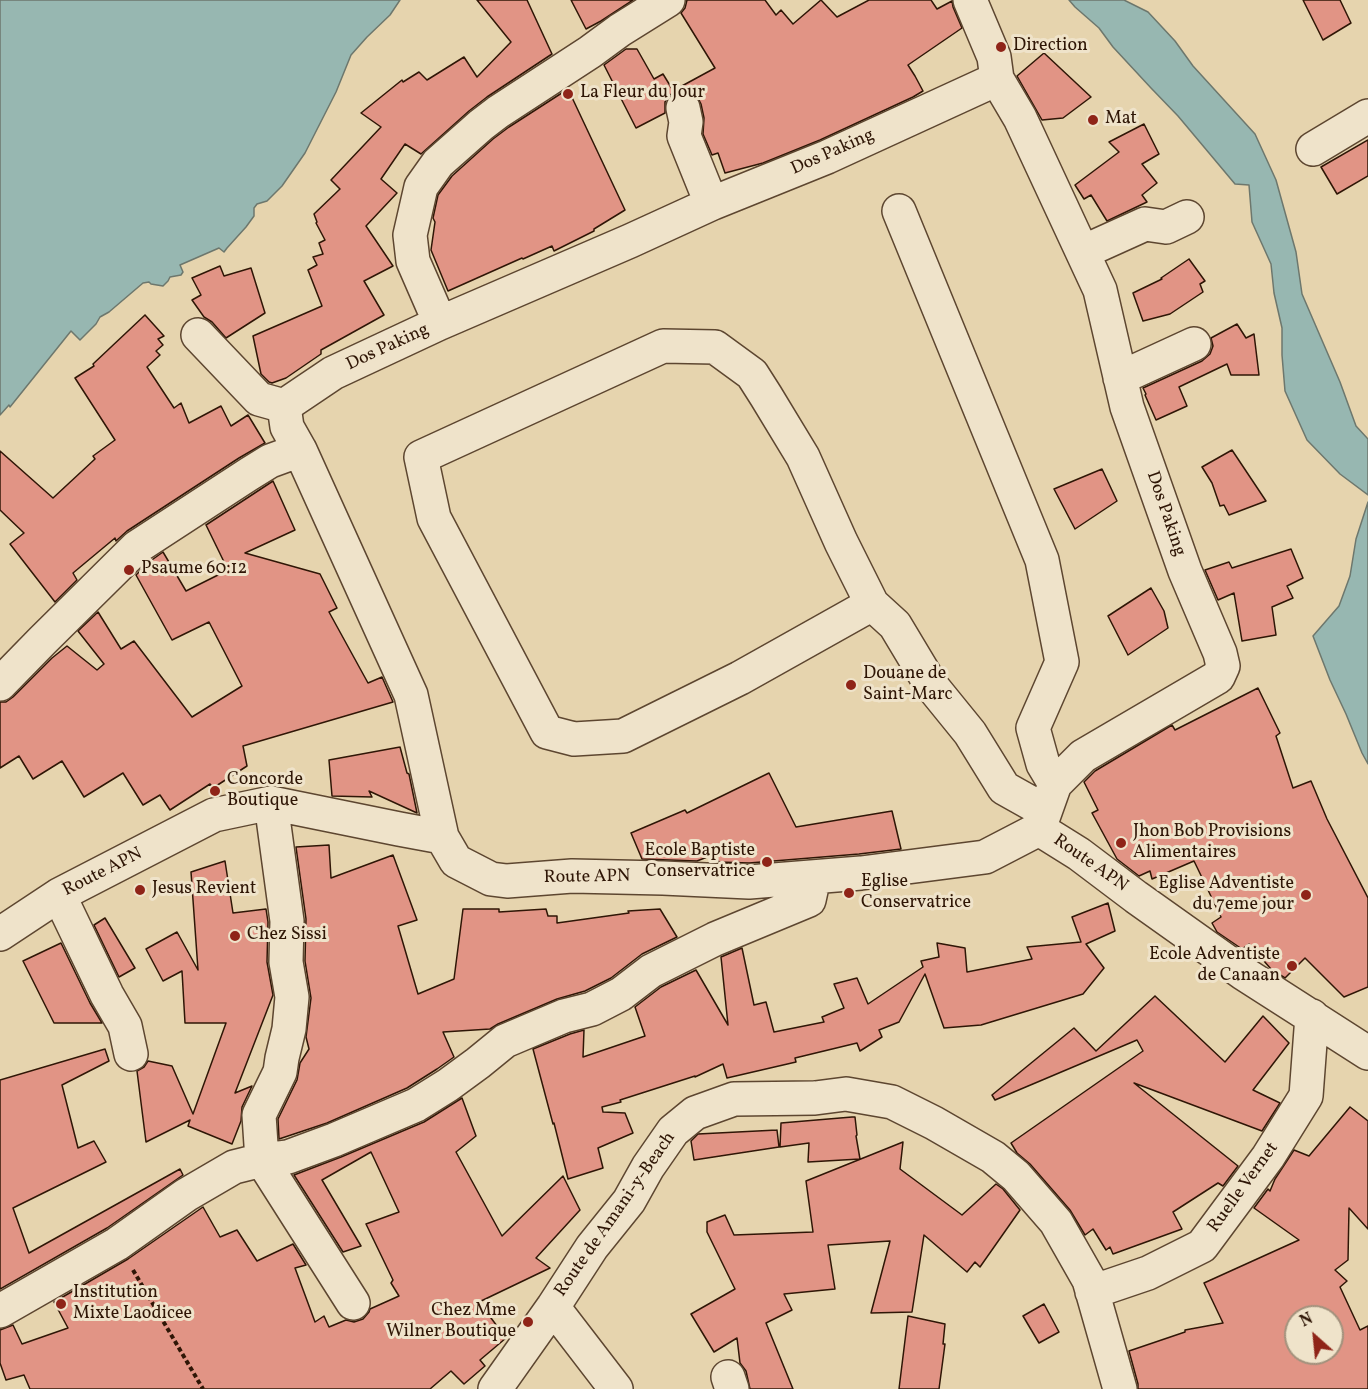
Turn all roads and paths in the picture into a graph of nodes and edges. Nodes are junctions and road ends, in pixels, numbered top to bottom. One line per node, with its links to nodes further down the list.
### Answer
1 (668, 0): 11 (street)
2 (970, 0): 3 (street)
3 (997, 79): 7 (street, Dos Paking); 10 (street, Dos Paking)
4 (683, 108): 7 (street)
5 (1368, 116): 6 (street)
6 (1313, 149)
7 (713, 203): 11 (street, Dos Paking)
8 (900, 211): 20 (street)
9 (1187, 217): 10 (street)
10 (1083, 252): 14 (street, Dos Paking)
11 (440, 323): 15 (street, Dos Paking)
12 (198, 335): 15 (street)
13 (1194, 344): 14 (street)
14 (1120, 378): 20 (street, Dos Paking)
15 (284, 406): 16 (street)
16 (300, 450): 18 (street); 21 (street)
17 (872, 604): 17 (street); 20 (street)
18 (0, 684)
19 (271, 802): 21 (street, Route APN); 23 (street, Route APN); 28 (street)
20 (1047, 808): 22 (street, Route APN); 25 (street, Route APN)
21 (442, 837): 22 (street, Route APN)
22 (814, 877): 28 (street)
23 (59, 895): 24 (street, Route APN); 27 (street)
24 (0, 934)
25 (1312, 1016): 26 (street, Route APN); 30 (street, Ruelle Vernet)
26 (1368, 1053)
27 (131, 1054)
28 (262, 1160): 29 (street); 31 (street)
29 (117, 1244): 33 (street); 34 (path)
30 (1092, 1292): 32 (street, Route de Amani-y-Beach); 37 (street, Route de Amani-y-Beach)
31 (353, 1303)
32 (553, 1306): 35 (street, Route de Amani-y-Beach); 36 (street)
33 (0, 1311)
34 (203, 1389)
35 (495, 1389)
36 (616, 1389)
37 (1120, 1389)

